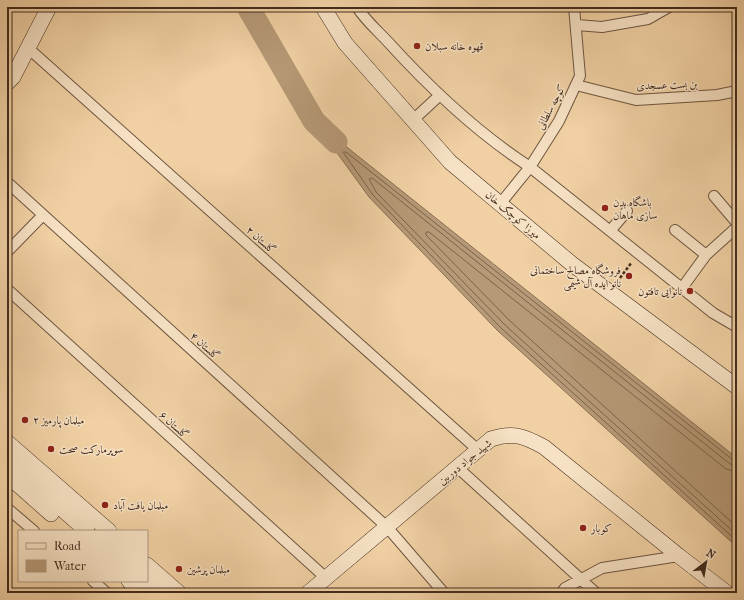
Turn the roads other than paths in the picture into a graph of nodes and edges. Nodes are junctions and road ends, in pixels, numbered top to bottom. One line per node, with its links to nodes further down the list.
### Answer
1 (49, 7): 7 (main road)
2 (323, 7): 12 (main road, میرزا کوچک خان)
3 (357, 7): 11 (street)
4 (574, 7): 6 (street, کوچه سلطانی)
5 (668, 7): 6 (street)
6 (577, 25): 9 (street, کوچه سلطانی)
7 (28, 48): 8 (main road); 30 (street, گلستان ۲)
8 (9, 77)
9 (576, 85): 10 (street, بن بست عسجدی); 13 (street, کوچه سلطانی)
10 (737, 91)
11 (440, 95): 12 (street); 13 (street)
12 (413, 120): 16 (main road, میرزا کوچک خان)
13 (530, 168): 16 (street, کوچه سلطانی); 22 (street)
14 (7, 182): 18 (street, گلستان ۴)
15 (714, 196): 19 (street)
16 (500, 204): 28 (main road, میرزا کوچک خان)
17 (627, 210): 22 (street)
18 (43, 215): 23 (street); 35 (street, گلستان ۴)
19 (737, 223)
20 (737, 227): 24 (street)
21 (675, 230): 24 (street)
22 (610, 231): 25 (street)
23 (7, 252)
24 (706, 254): 25 (street)
25 (682, 288): 27 (street)
26 (7, 290): 42 (street, گلستان ۶)
27 (737, 327)
28 (737, 386)
29 (7, 442): 39 (main road)
30 (478, 450): 32 (main road, شهید جواد دوربین); 40 (main road, شهید جواد دوربین)
31 (7, 461): 38 (main road)
32 (457, 467): 35 (main road, شهید جواد دوربین); 43 (street)
33 (10, 483): 37 (main road)
34 (7, 508): 36 (street)
35 (387, 527): 42 (main road, شهید جواد دوربین); 52 (street, گلستان ۴)
36 (33, 530)
37 (70, 530)
38 (86, 530)
39 (108, 530)
40 (679, 556): 43 (street); 55 (main road, شهید جواد دوربین)
41 (148, 566): 50 (main road)
42 (326, 578): 51 (main road, شهید جواد دوربین)
43 (581, 580): 53 (street); 54 (street)
44 (94, 582): 47 (street)
45 (129, 582): 48 (main road)
46 (145, 582): 49 (main road)
47 (107, 593)
48 (142, 593)
49 (158, 593)
50 (179, 593)
51 (308, 593)
52 (444, 593)
53 (561, 593)
54 (596, 593)
55 (727, 593)

